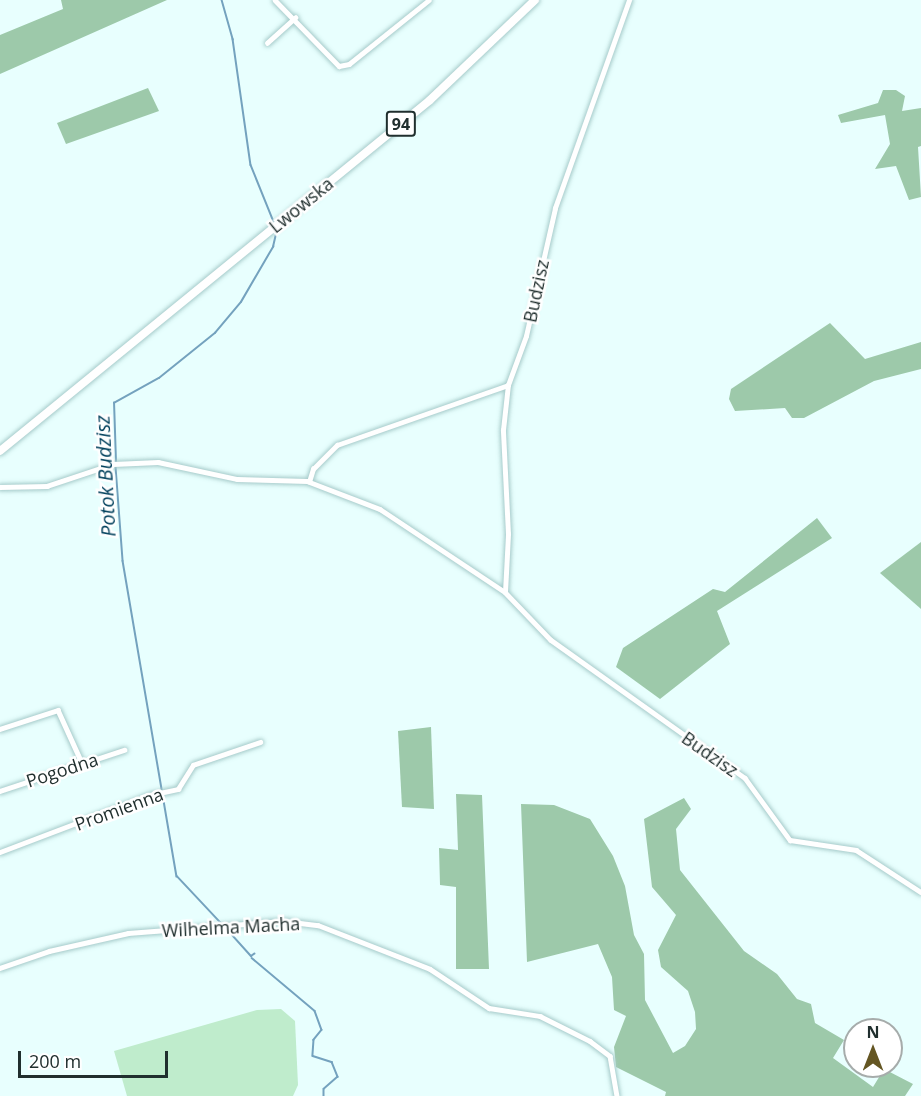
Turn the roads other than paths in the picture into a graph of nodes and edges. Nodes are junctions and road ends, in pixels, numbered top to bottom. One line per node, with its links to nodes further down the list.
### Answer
1 (274, 0): 5 (street)
2 (428, 0): 5 (street)
3 (535, 0): 8 (main road, Lwowska / 94)
4 (629, 0): 7 (street, Budzisz)
5 (295, 18): 6 (street)
6 (267, 43)
7 (508, 385): 11 (street); 13 (street, Budzisz)
8 (59, 400): 9 (main road, Lwowska / 94); 10 (main road, Lwowska / 94)
9 (0, 444)
10 (0, 451)
11 (309, 482): 12 (street, Budzisz); 13 (street, Budzisz)
12 (0, 487)
13 (505, 592): 20 (street, Budzisz)
14 (0, 729): 17 (street)
15 (260, 742): 19 (street, Promienna)
16 (124, 750): 17 (street, Pogodna)
17 (82, 763): 18 (street, Pogodna)
18 (0, 791)
19 (0, 852)
20 (921, 892)
21 (0, 968): 22 (street, Wilhelma Macha)
22 (617, 1096)

